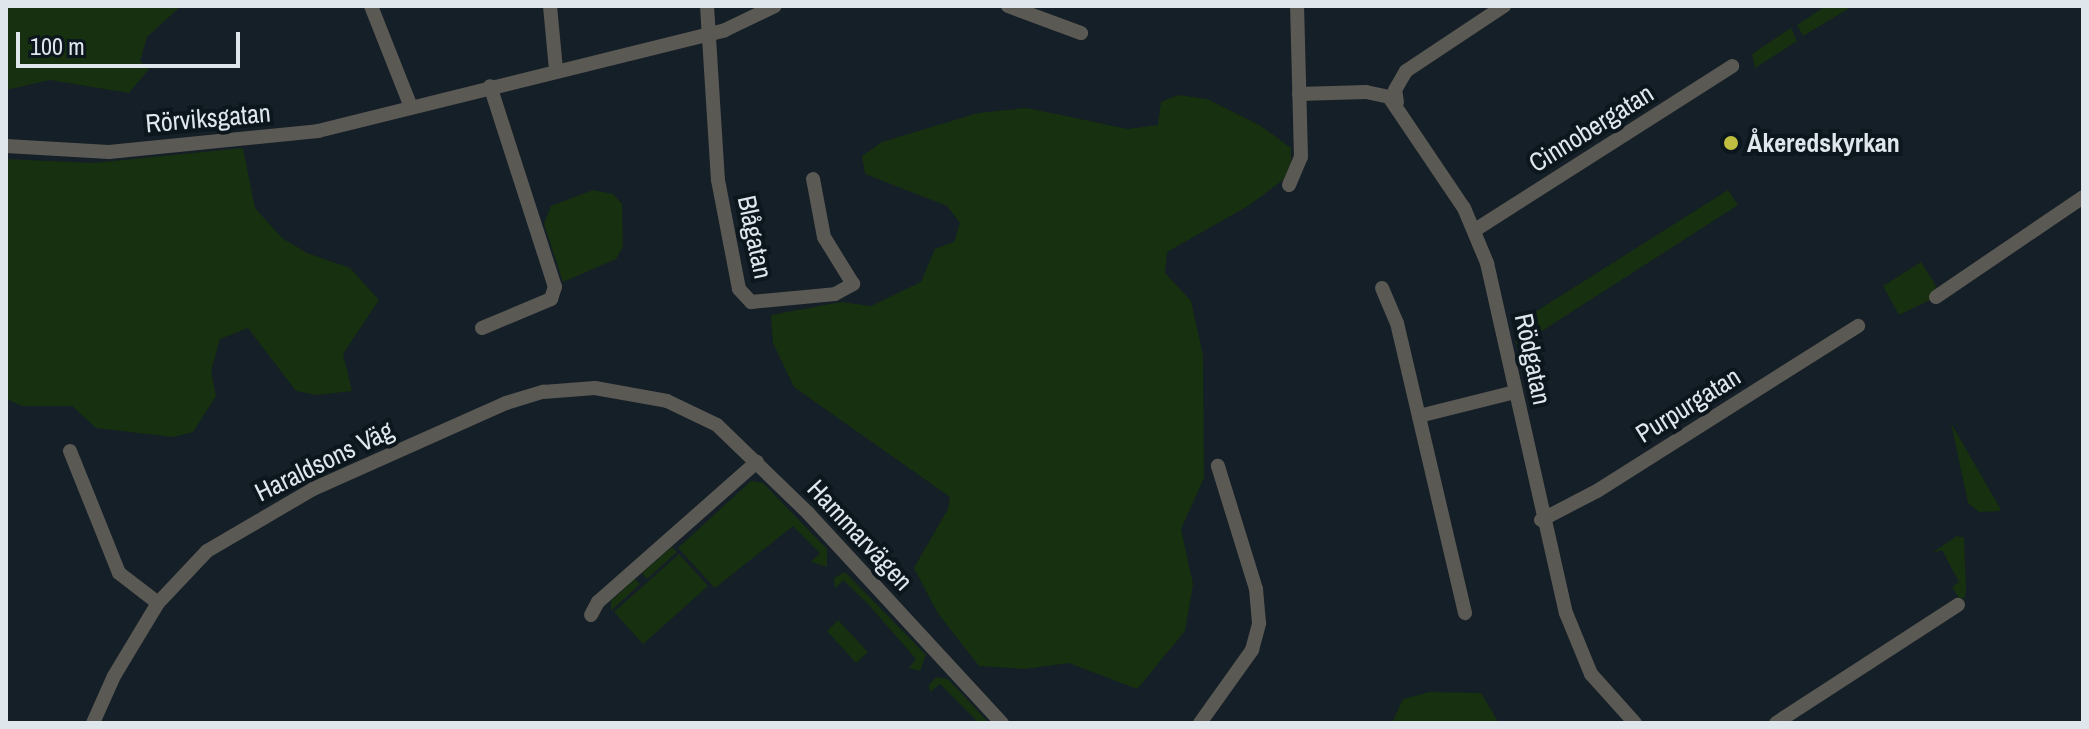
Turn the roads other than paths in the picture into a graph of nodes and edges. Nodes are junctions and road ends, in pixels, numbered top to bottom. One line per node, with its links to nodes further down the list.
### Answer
1 (371, 6): 15 (street)
2 (550, 6): 11 (street)
3 (707, 6): 9 (street, Blågatan)
4 (775, 6): 9 (street, Rörviksgatan)
5 (1008, 6): 8 (street)
6 (1297, 6): 13 (street)
7 (1504, 6): 14 (street)
8 (1081, 33)
9 (708, 35): 11 (street, Rörviksgatan); 17 (street, Blågatan)
10 (1732, 66): 20 (street, Cinnobergatan)
11 (556, 69): 12 (street, Rörviksgatan)
12 (490, 86): 15 (street, Rörviksgatan); 24 (street)
13 (1299, 94): 14 (street); 18 (street)
14 (1397, 102): 20 (street, Rödgatan)
15 (411, 107): 16 (street, Rörviksgatan)
16 (6, 146)
17 (813, 179)
18 (1289, 185)
19 (2083, 197): 22 (street)
20 (1475, 230): 25 (street, Rödgatan)
21 (1382, 288): 27 (street)
22 (1936, 297)
23 (1858, 326): 31 (street, Purpurgatan)
24 (482, 328)
25 (1515, 392): 27 (street); 31 (street, Rödgatan)
26 (667, 401): 29 (street, Hammarvägen); 32 (street, Haraldsons Väg)
27 (1419, 416): 34 (street)
28 (70, 451): 32 (street)
29 (757, 462): 35 (street); 37 (street, Hammarvägen)
30 (1218, 466): 38 (street)
31 (1541, 520): 39 (street, Rödgatan)
32 (158, 603): 36 (street, Haraldsons Väg)
33 (1958, 605): 40 (street)
34 (1465, 613)
35 (591, 615)
36 (93, 723)
37 (1002, 723)
38 (1200, 723)
39 (1635, 723)
40 (1776, 723)

